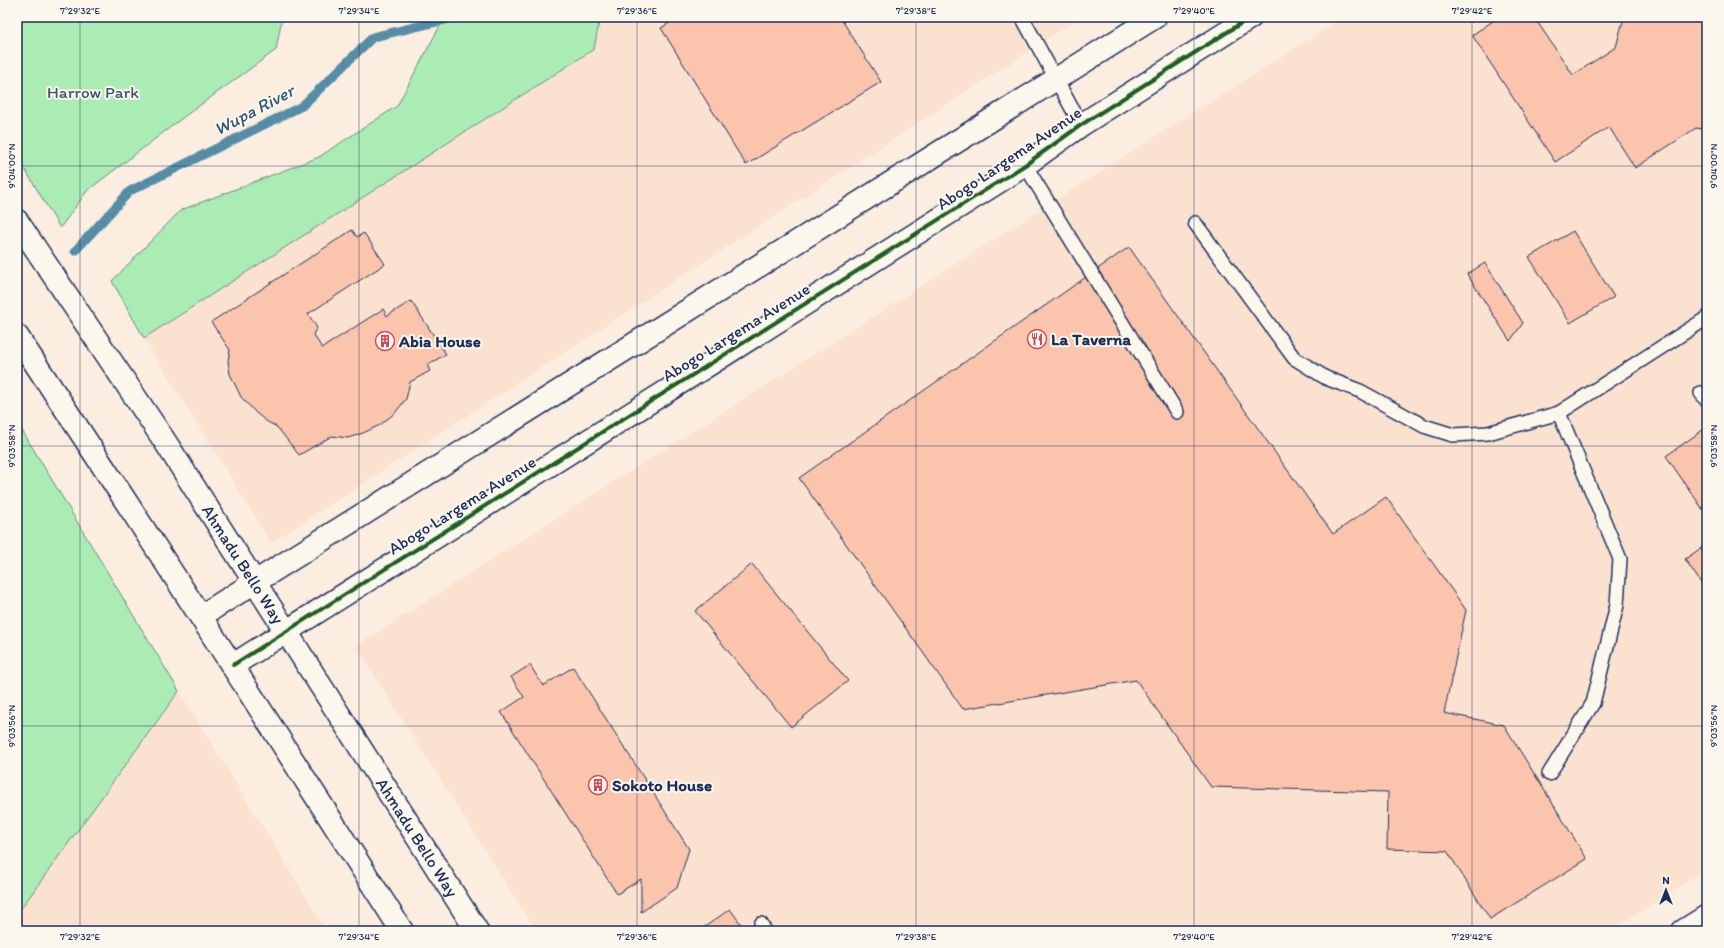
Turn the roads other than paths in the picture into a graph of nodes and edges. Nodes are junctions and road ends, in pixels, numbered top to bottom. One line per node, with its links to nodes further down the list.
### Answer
1 (1022, 17): 4 (lane)
2 (1155, 17): 4 (street)
3 (1251, 17): 5 (street, Abogo Largema Avenue)
4 (1056, 79): 5 (lane); 13 (street)
5 (1081, 125): 6 (street, Abogo Largema Avenue)
6 (1025, 165): 11 (lane); 15 (street, Abogo Largema Avenue)
7 (17, 221): 13 (street, Ahmadu Bello Way)
8 (1195, 223): 12 (lane)
9 (1707, 318): 12 (lane)
10 (17, 336): 14 (street)
11 (1177, 412)
12 (1559, 413): 17 (lane)
13 (255, 583): 14 (street); 15 (street, Ahmadu Bello Way)
14 (200, 616): 16 (street)
15 (286, 631): 16 (street, Abogo Largema Avenue); 20 (street, Ahmadu Bello Way)
16 (233, 665): 19 (street)
17 (1549, 774)
18 (1707, 916): 21 (street)
19 (402, 931)
20 (477, 931)
21 (1683, 931)

